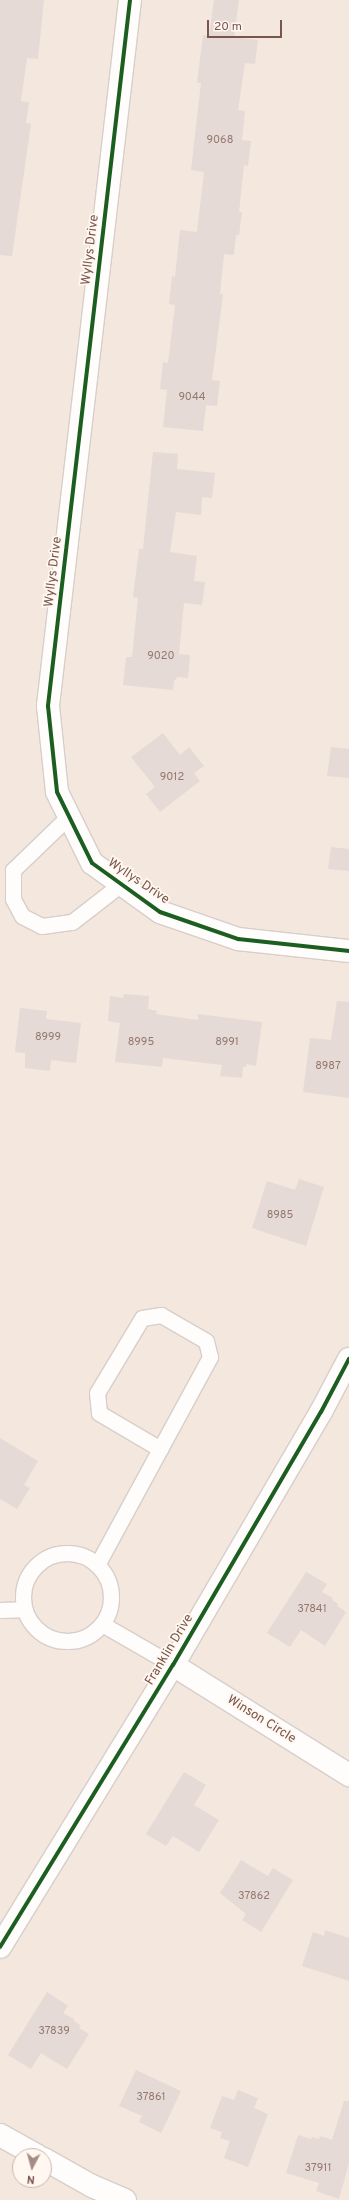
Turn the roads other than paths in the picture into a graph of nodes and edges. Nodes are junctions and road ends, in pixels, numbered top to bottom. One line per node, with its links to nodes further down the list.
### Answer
1 (130, 0): 2 (street, Wyllys Drive)
2 (69, 816): 3 (street, Wyllys Drive); 3 (lane)
3 (121, 884): 4 (street, Wyllys Drive)
4 (349, 951)
5 (349, 1359): 11 (street, Franklin Drive)
6 (160, 1449): 6 (lane); 7 (lane)
7 (97, 1565): 8 (lane); 10 (lane)
8 (24, 1609): 9 (lane); 10 (lane)
9 (0, 1610)
10 (102, 1624): 11 (lane)
11 (173, 1665): 12 (street, Winson Circle); 13 (street, Franklin Drive)
12 (349, 1775)
13 (0, 1947)
14 (0, 2135): 15 (street)
15 (24, 2148)
16 (52, 2165): 17 (street)
17 (89, 2193): 18 (street)
18 (125, 2200)

